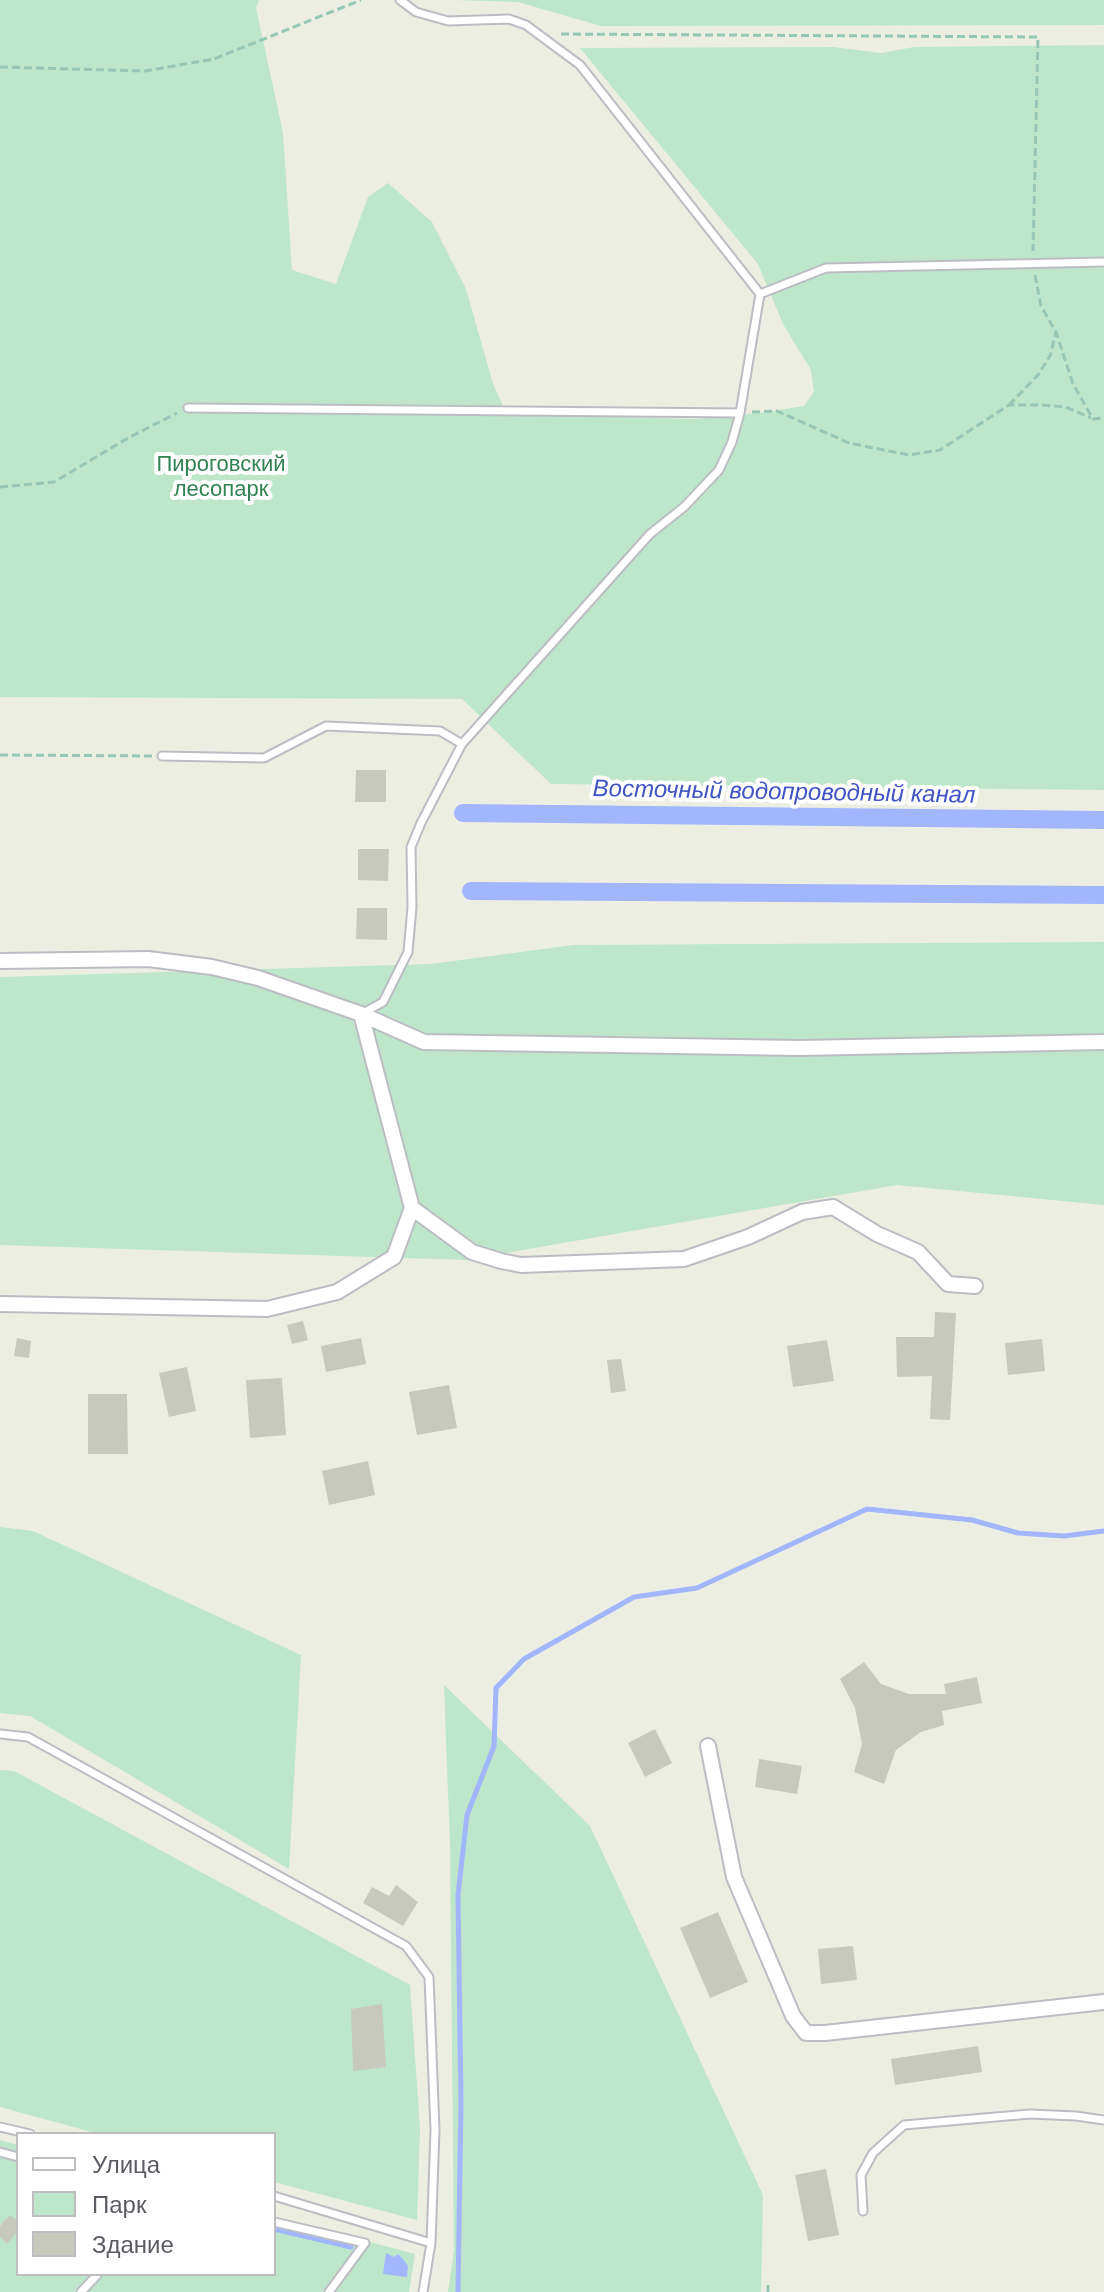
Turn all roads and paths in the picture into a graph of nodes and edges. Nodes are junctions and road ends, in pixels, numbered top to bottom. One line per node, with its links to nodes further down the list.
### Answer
1 (361, 0): 4 (path)
2 (400, 0): 3 (lane)
3 (526, 25): 6 (path); 7 (lane)
4 (0, 67)
5 (1104, 262): 6 (lane)
6 (1033, 263): 7 (lane); 8 (path)
7 (760, 294): 11 (lane)
8 (1056, 332): 9 (path); 13 (path)
9 (1009, 405): 11 (path); 13 (path)
10 (188, 408): 11 (lane); 14 (path)
11 (740, 413): 15 (lane)
12 (1104, 418): 13 (path)
13 (1093, 419)
14 (0, 487)
15 (462, 744): 17 (lane); 19 (lane)
16 (0, 755): 17 (path)
17 (162, 756)
18 (0, 961): 19 (street)
19 (361, 1014): 20 (street); 21 (street)
20 (1104, 1042)
21 (412, 1208): 22 (street); 23 (street)
22 (975, 1286)
23 (0, 1304)
24 (0, 1734): 33 (lane)
25 (708, 1746): 26 (street)
26 (1104, 2002)
27 (1104, 2120): 31 (lane)
28 (0, 2127): 29 (lane)
29 (21, 2132)
30 (276, 2197): 33 (lane)
31 (863, 2211)
32 (276, 2222): 37 (lane)
33 (431, 2243): 38 (lane)
34 (96, 2276): 36 (lane)
35 (768, 2285): 39 (path)
36 (81, 2292)
37 (329, 2292)
38 (423, 2292)
39 (768, 2292)

